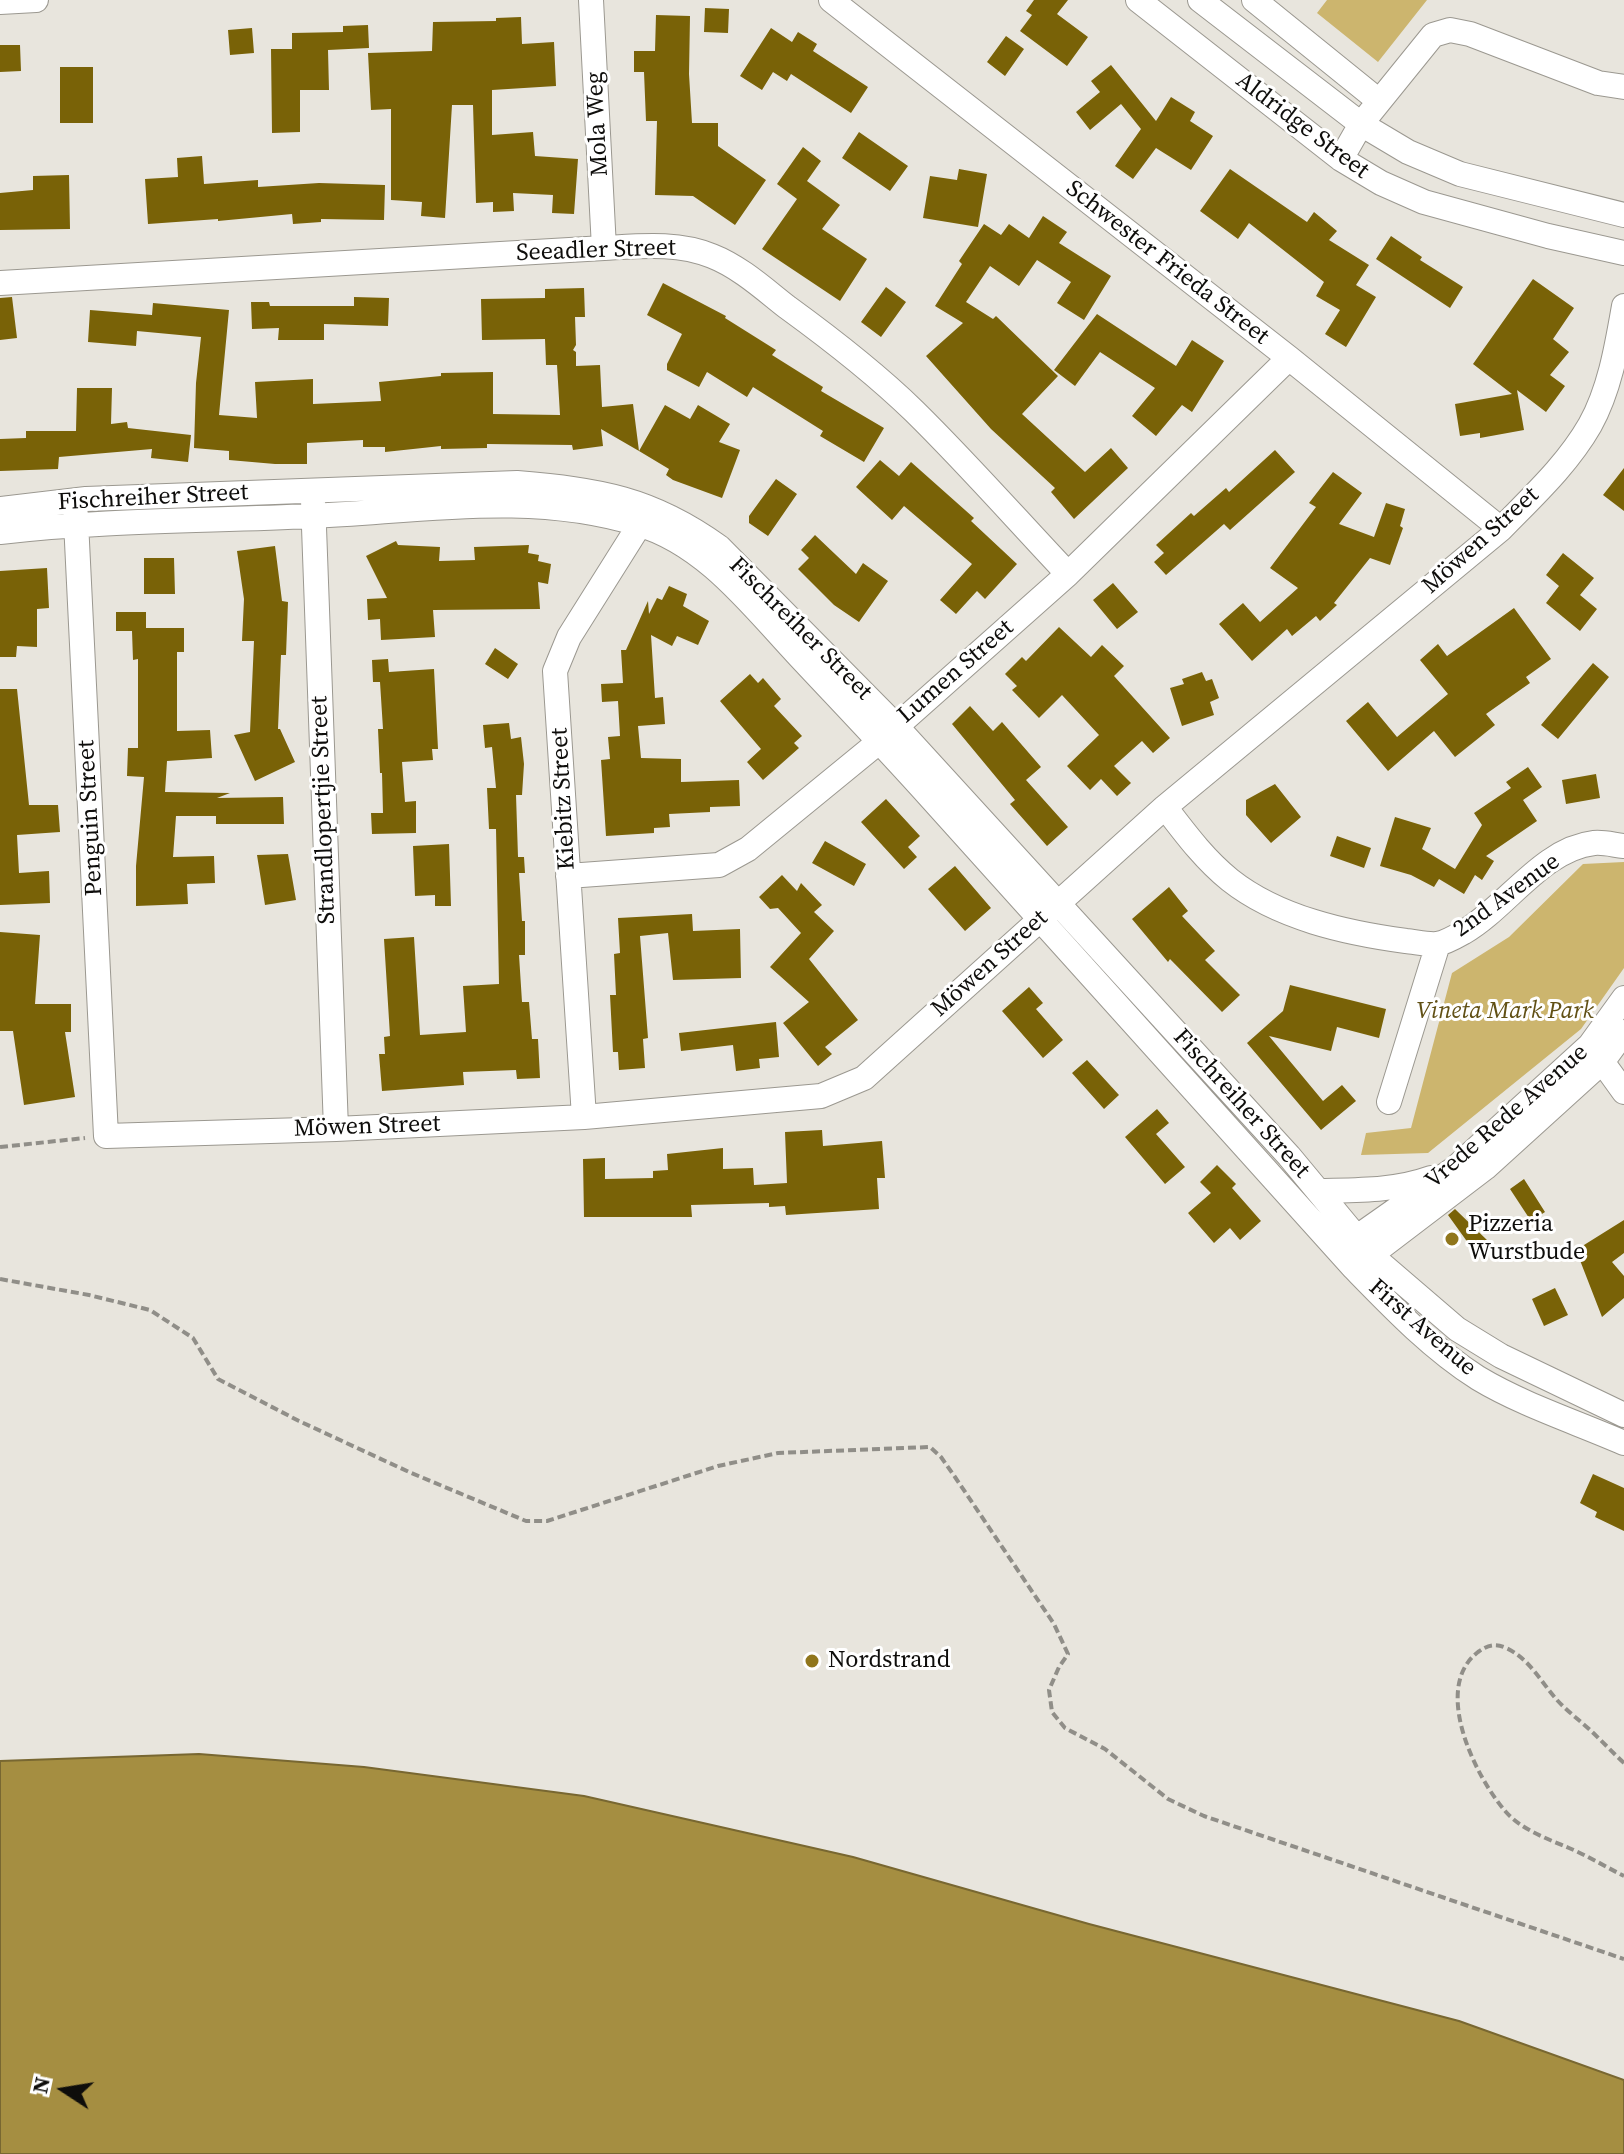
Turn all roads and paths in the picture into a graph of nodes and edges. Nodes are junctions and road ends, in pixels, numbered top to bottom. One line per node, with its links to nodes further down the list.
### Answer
1 (36, 0): 7 (street)
2 (591, 0): 13 (street, Mola Weg)
3 (831, 0): 17 (street, Schwester Frieda Street)
4 (1138, 0): 11 (street, Aldridge Street)
5 (1200, 0): 10 (street, Aldridge Street)
6 (1254, 0): 9 (street)
7 (0, 2)
8 (1624, 87): 9 (street)
9 (1379, 101): 10 (street)
10 (1361, 124): 11 (street); 12 (street, Aldridge Street)
11 (1341, 159): 14 (street, Aldridge Street)
12 (1624, 215)
13 (604, 248): 15 (street, Seeadler Street); 25 (street, Seeadler Street)
14 (1624, 253)
15 (0, 283)
16 (1624, 306): 23 (street, Möwen Street)
17 (1289, 358): 23 (street, Schwester Frieda Street); 25 (street, Lumen Street)
18 (313, 491): 20 (street, Fischreiher Street); 21 (street, Fischreiher Street); 22 (street, Strandlopertjie Street)
19 (0, 509): 20 (street, Fischreiher Street)
20 (76, 512): 22 (street, Fischreiher Street); 24 (street, Fischreiher Street); 39 (street, Penguin Street)
21 (646, 515): 22 (street, Fischreiher Street); 26 (street, Fischreiher Street); 29 (street, Kiebitz Street)
22 (313, 516): 38 (street, Strandlopertjie Street)
23 (1501, 529): 27 (street, Möwen Street)
24 (0, 532)
25 (1068, 574): 26 (street, Lumen Street)
26 (888, 734): 29 (street, Lumen Street); 30 (street, Fischreiher Street)
27 (1165, 807): 30 (street, Möwen Street); 31 (street, 2nd Avenue)
28 (1624, 846): 31 (street, 2nd Avenue)
29 (568, 876): 37 (street, Kiebitz Street)
30 (1049, 911): 37 (street, Möwen Street); 42 (street, Fischreiher Street); 43 (street, Fischreiher Street)
31 (1438, 944): 36 (street, 2nd Avenue)
32 (1624, 998): 34 (street, Vrede Rede Avenue)
33 (1624, 1032): 34 (street, Vrede Rede Avenue)
34 (1597, 1053): 35 (street); 41 (street, Vrede Rede Avenue); 43 (street, Vrede Rede Avenue)
35 (1624, 1092)
36 (1389, 1102)
37 (584, 1117): 38 (street, Möwen Street)
38 (336, 1129): 39 (street, Möwen Street)
39 (106, 1136): 40 (path)
40 (0, 1147)
41 (1454, 1169): 42 (street); 43 (street, Vrede Rede Avenue)
42 (1319, 1191): 43 (street, Fischreiher Street)
43 (1355, 1253): 45 (street, First Avenue); 46 (street, First Avenue)
44 (0, 1279): 49 (path)
45 (1624, 1415)
46 (1624, 1443)
47 (1624, 1763): 48 (path)
48 (1624, 1876)
49 (1624, 1959)

